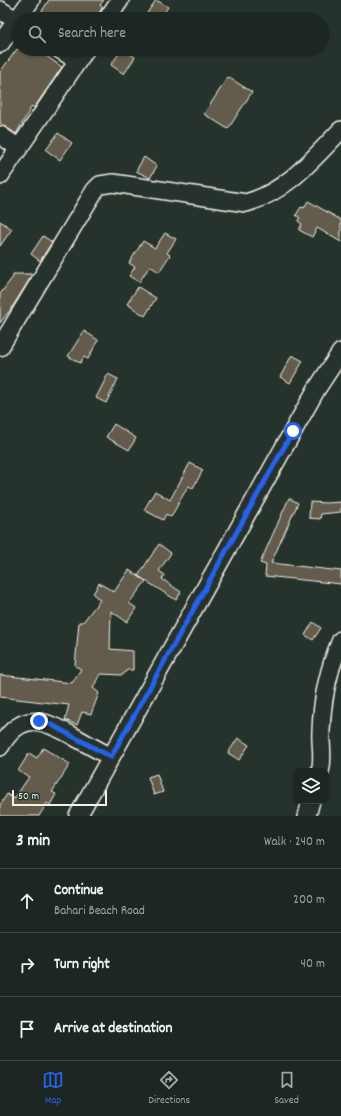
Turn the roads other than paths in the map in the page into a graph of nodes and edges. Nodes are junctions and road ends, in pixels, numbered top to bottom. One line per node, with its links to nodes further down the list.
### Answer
1 (31, 0): 4 (street)
2 (120, 0): 5 (street)
3 (0, 10): 6 (street)
4 (24, 12)
5 (112, 12)
6 (12, 18)
7 (12, 29): 8 (street)
8 (0, 44)
9 (81, 56): 12 (street)
10 (341, 130): 14 (street)
11 (0, 135): 12 (street)
12 (19, 148): 13 (street)
13 (0, 176)
14 (0, 347)
15 (341, 352): 18 (street)
16 (341, 640): 19 (street)
17 (0, 747): 18 (street)
18 (111, 757): 21 (street)
19 (321, 768)
20 (310, 804): 22 (street)
21 (78, 816)
22 (307, 816)

